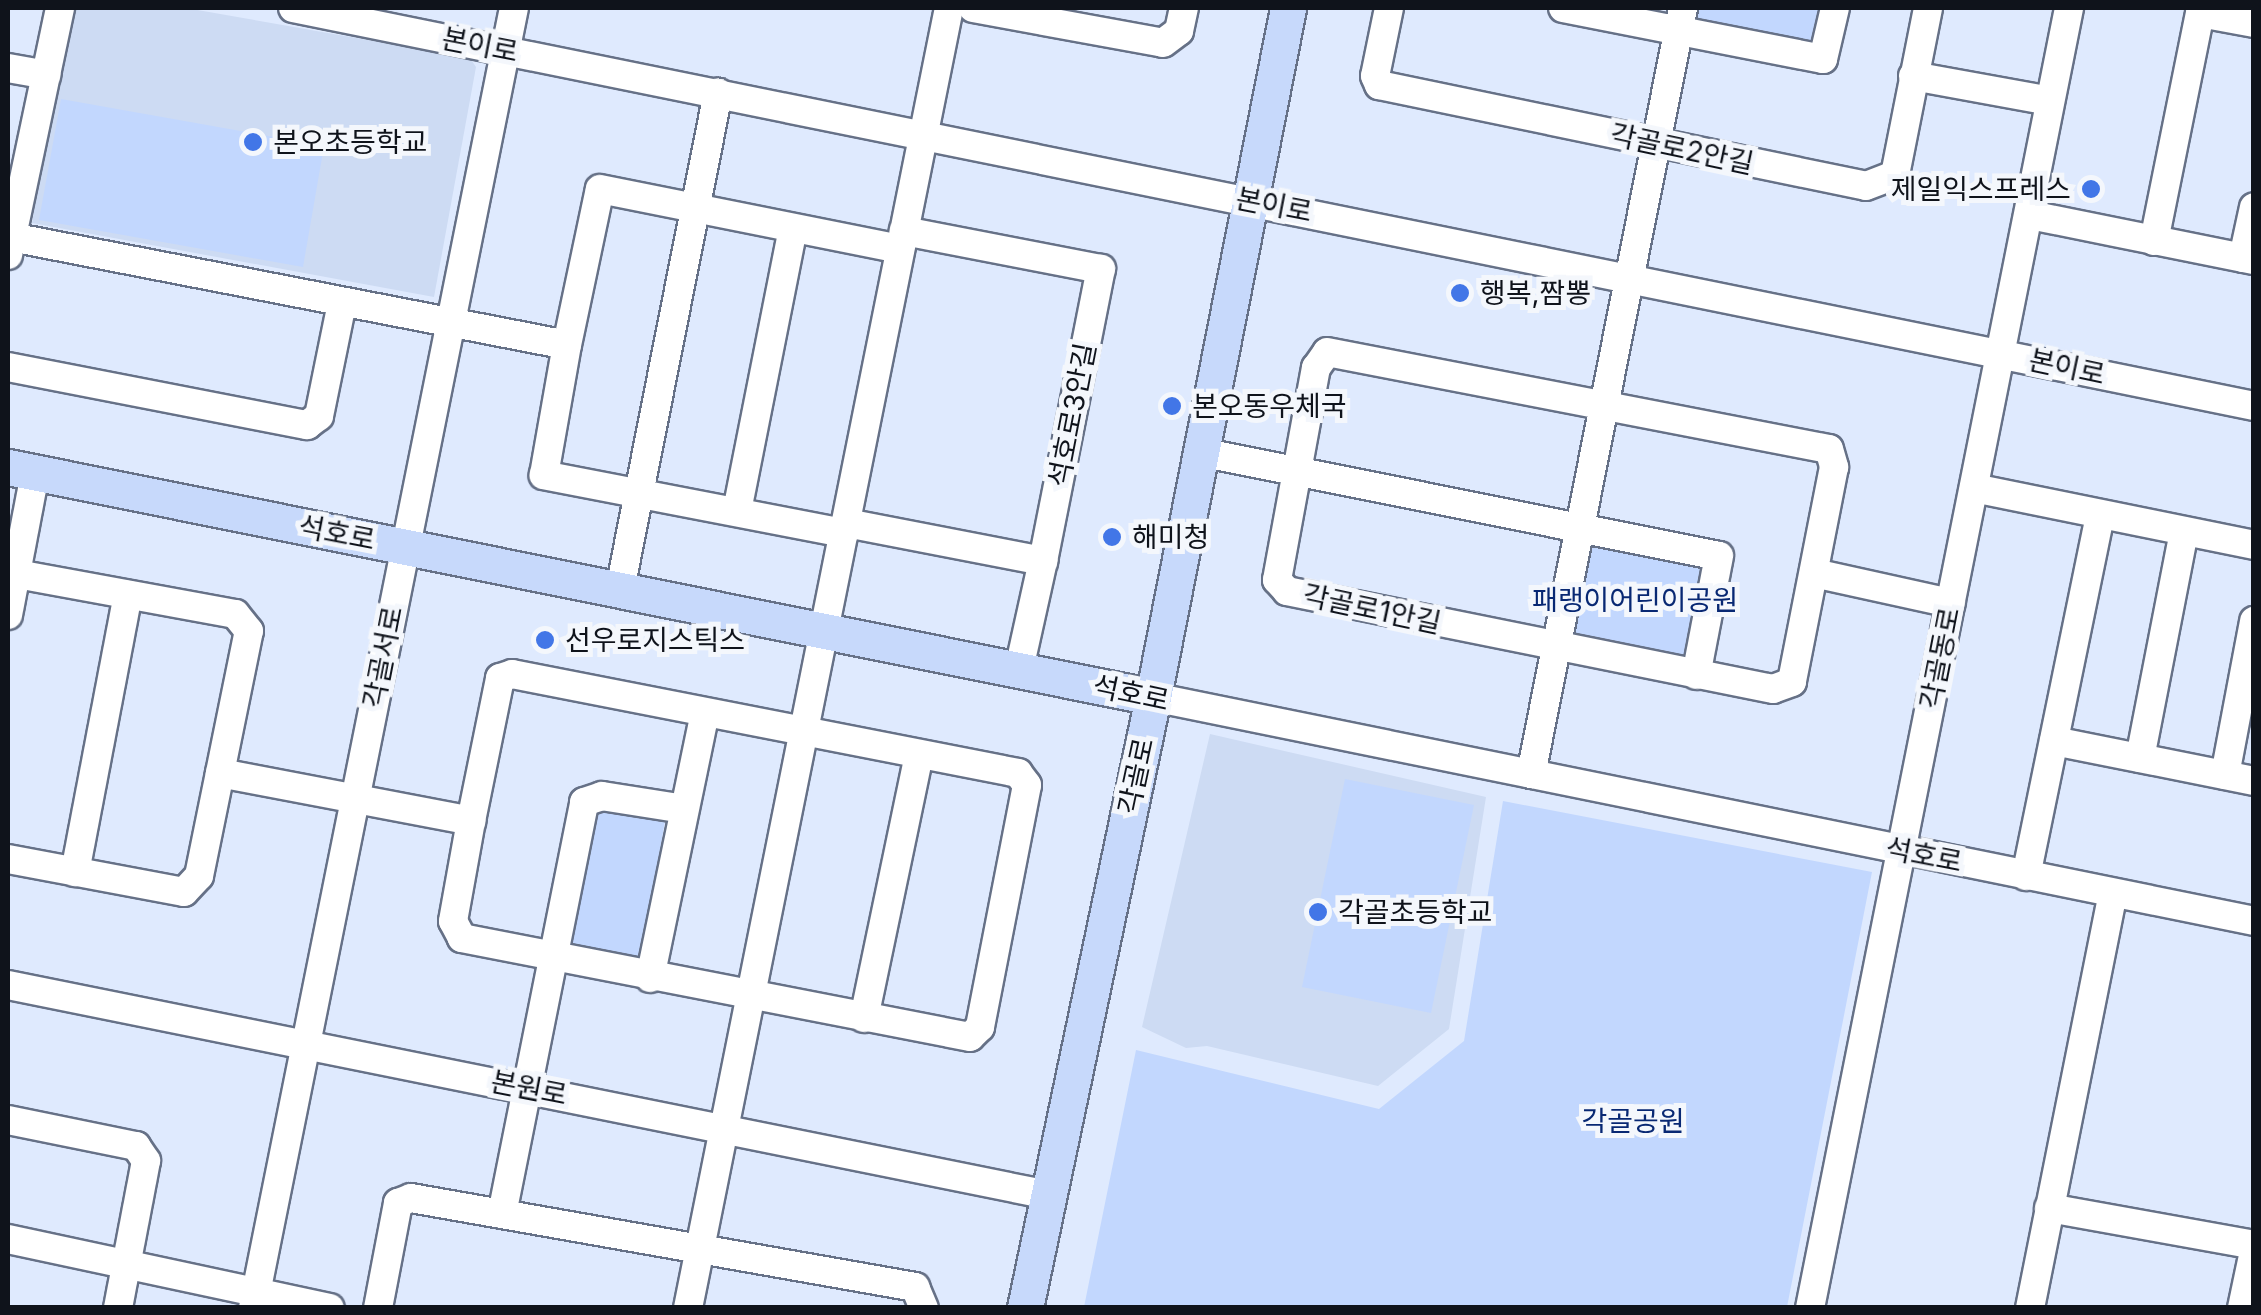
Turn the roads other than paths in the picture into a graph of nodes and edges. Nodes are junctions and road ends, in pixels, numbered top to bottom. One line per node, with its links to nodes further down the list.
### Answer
1 (60, 8): 18 (street)
2 (293, 8): 16 (street, 본이로)
3 (514, 8): 16 (street, 각골서로)
4 (949, 8): 22 (street)
5 (973, 8): 6 (street)
6 (1184, 8)
7 (1288, 8): 24 (main road, 각골로)
8 (1389, 8): 23 (street, 각골로2안길)
9 (1562, 8): 14 (street)
10 (1834, 8): 14 (street)
11 (1928, 8): 19 (street, 각골로2안길)
12 (2069, 8): 21 (street, 각골동로)
13 (2201, 10): 15 (street); 30 (street)
14 (1681, 20): 23 (street)
15 (2254, 23)
16 (506, 50): 20 (street, 본이로); 35 (street, 각골서로)
17 (8, 68): 18 (street)
18 (46, 74): 31 (street)
19 (1913, 76): 21 (street); 23 (street, 각골로2안길)
20 (718, 93): 22 (street, 본이로); 26 (street)
21 (2050, 101): 27 (street, 각골동로)
22 (923, 135): 24 (street, 본이로); 29 (street)
23 (1658, 144): 33 (street)
24 (1251, 201): 33 (street, 본이로); 41 (main road, 각골로)
25 (2254, 207): 32 (street)
26 (695, 208): 28 (street, 석호로3안길); 36 (street, 석호로3안길); 45 (street)
27 (2030, 215): 30 (street); 37 (street, 각골동로)
28 (793, 229): 29 (street, 석호로3안길); 46 (street)
29 (902, 240): 48 (street); 53 (street, 석호로3안길)
30 (2154, 241): 32 (street)
31 (9, 246): 34 (street)
32 (2248, 259)
33 (1632, 276): 37 (street, 본이로); 39 (street)
34 (342, 303): 35 (street); 38 (street)
35 (450, 324): 36 (street); 52 (street, 각골서로)
36 (567, 345): 45 (street, 석호로3안길)
37 (2001, 353): 40 (street, 본이로); 44 (street, 각골동로)
38 (8, 367)
39 (1604, 405): 43 (street, 각골로1안길); 49 (street); 54 (street, 각골로1안길)
40 (2254, 406)
41 (1200, 452): 43 (street); 65 (main road, 각골로)
42 (21, 470): 52 (main road, 석호로); 55 (street)
43 (1298, 471): 49 (street); 62 (street, 각골로1안길)
44 (1974, 488): 47 (street); 58 (street, 각골동로)
45 (638, 494): 46 (street, 석호로3안길); 56 (street)
46 (736, 512): 48 (street, 석호로3안길)
47 (2100, 514): 50 (street); 68 (street)
48 (845, 528): 53 (street, 석호로3안길); 61 (street)
49 (1579, 528): 62 (street); 64 (street)
50 (2184, 531): 51 (street); 70 (street)
51 (2254, 544)
52 (404, 546): 56 (main road, 석호로); 75 (street, 각골서로)
53 (1043, 560): 63 (street)
54 (1814, 573): 58 (street); 64 (street, 각골로1안길)
55 (16, 574): 57 (street); 59 (street)
56 (620, 589): 61 (main road, 석호로)
57 (128, 595): 71 (street); 80 (street)
58 (1951, 603): 78 (street, 각골동로)
59 (8, 615)
60 (2254, 621): 73 (street)
61 (826, 630): 63 (main road, 석호로); 67 (street)
62 (1556, 647): 64 (street, 각골로1안길); 72 (street)
63 (1019, 669): 65 (main road, 석호로)
64 (1696, 675)
65 (1152, 698): 72 (street, 석호로); 93 (main road, 각골로)
66 (705, 712): 67 (street); 76 (street); 77 (street)
67 (806, 732): 69 (street); 87 (street)
68 (2054, 741): 70 (street); 81 (street)
69 (919, 755): 88 (street); 88 (street)
70 (2140, 758): 73 (street)
71 (220, 772): 75 (street); 80 (street)
72 (1531, 774): 78 (street, 석호로)
73 (2224, 775): 74 (street)
74 (2254, 781)
75 (355, 800): 77 (street); 89 (street, 각골서로)
76 (684, 808): 84 (street); 85 (street)
77 (472, 821): 84 (street)
78 (1902, 850): 81 (street, 석호로); 107 (street, 각골동로)
79 (8, 859): 80 (street)
80 (75, 872)
81 (2026, 876): 82 (street, 석호로)
82 (2113, 893): 83 (street, 석호로); 94 (street)
83 (2254, 922)
84 (552, 958): 85 (street); 90 (street)
85 (650, 978): 87 (street)
86 (8, 985): 89 (street, 본원로)
87 (753, 997): 88 (street); 92 (street)
88 (864, 1018)
89 (306, 1043): 90 (street, 본원로); 100 (street, 각골서로)
90 (527, 1088): 92 (street, 본원로); 95 (street)
91 (8, 1120): 99 (street)
92 (726, 1127): 93 (street, 본원로); 98 (street)
93 (1049, 1195): 106 (main road, 각골로)
94 (2049, 1208): 97 (street); 108 (street)
95 (502, 1214): 98 (street); 103 (street)
96 (8, 1238): 99 (street)
97 (2254, 1248): 109 (street)
98 (700, 1250): 104 (street); 105 (street)
99 (127, 1266): 100 (street); 101 (street)
100 (254, 1300): 102 (street)
101 (118, 1308)
102 (330, 1308)
103 (378, 1308)
104 (688, 1308)
105 (924, 1308)
106 (1026, 1308)
107 (1810, 1308)
108 (2030, 1308)
109 (2242, 1308)

